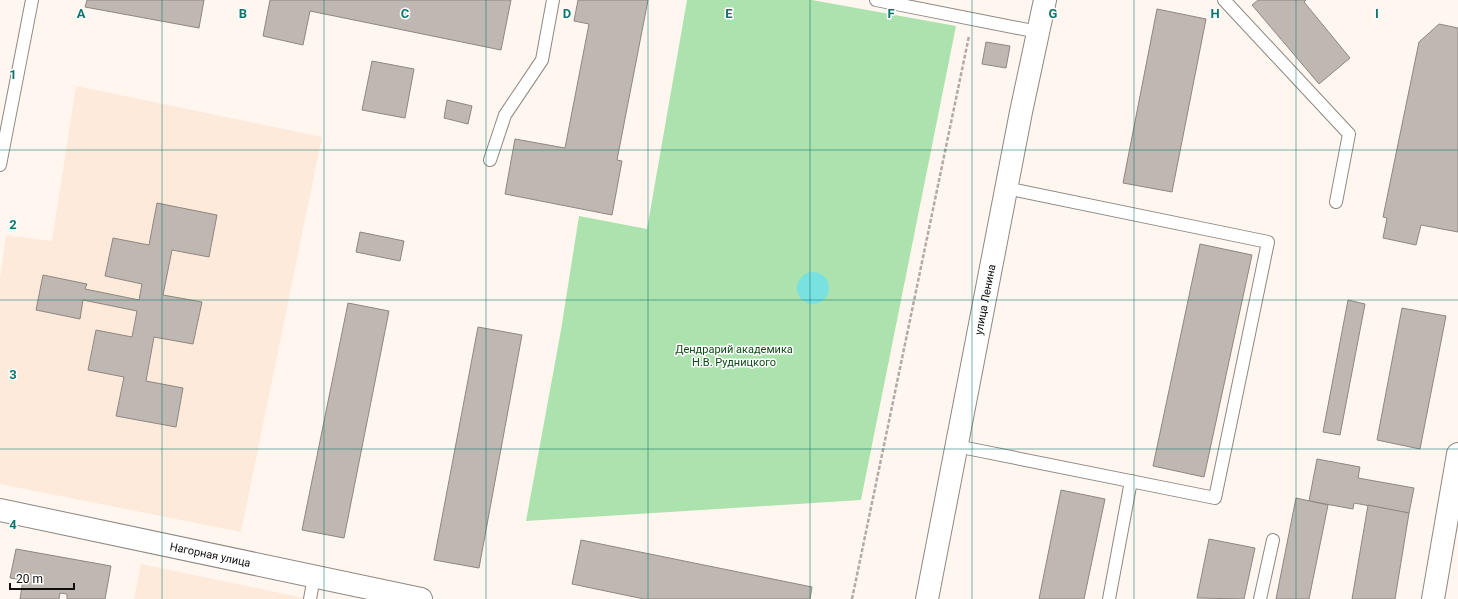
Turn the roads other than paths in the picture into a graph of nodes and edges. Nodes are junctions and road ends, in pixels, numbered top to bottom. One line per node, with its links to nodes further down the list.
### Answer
1 (32, 0): 8 (lane)
2 (553, 0): 7 (lane)
3 (876, 0): 6 (lane)
4 (1045, 0): 6 (main road, улица Ленина)
5 (1224, 0): 10 (lane)
6 (1038, 32): 9 (main road, улица Ленина)
7 (490, 160)
8 (0, 165)
9 (1006, 188): 11 (main road, улица Ленина); 13 (lane)
10 (1336, 202)
11 (956, 446): 13 (lane); 20 (main road, улица Ленина)
12 (1458, 454): 15 (main road)
13 (1131, 481): 21 (lane)
14 (0, 510): 17 (main road, Нагорная улица)
15 (1452, 525): 23 (main road)
16 (1273, 540): 22 (lane)
17 (314, 577): 18 (lane); 19 (main road, Нагорная улица)
18 (310, 599)
19 (421, 599)
20 (927, 599)
21 (1109, 599)
22 (1260, 599)
23 (1433, 599)

